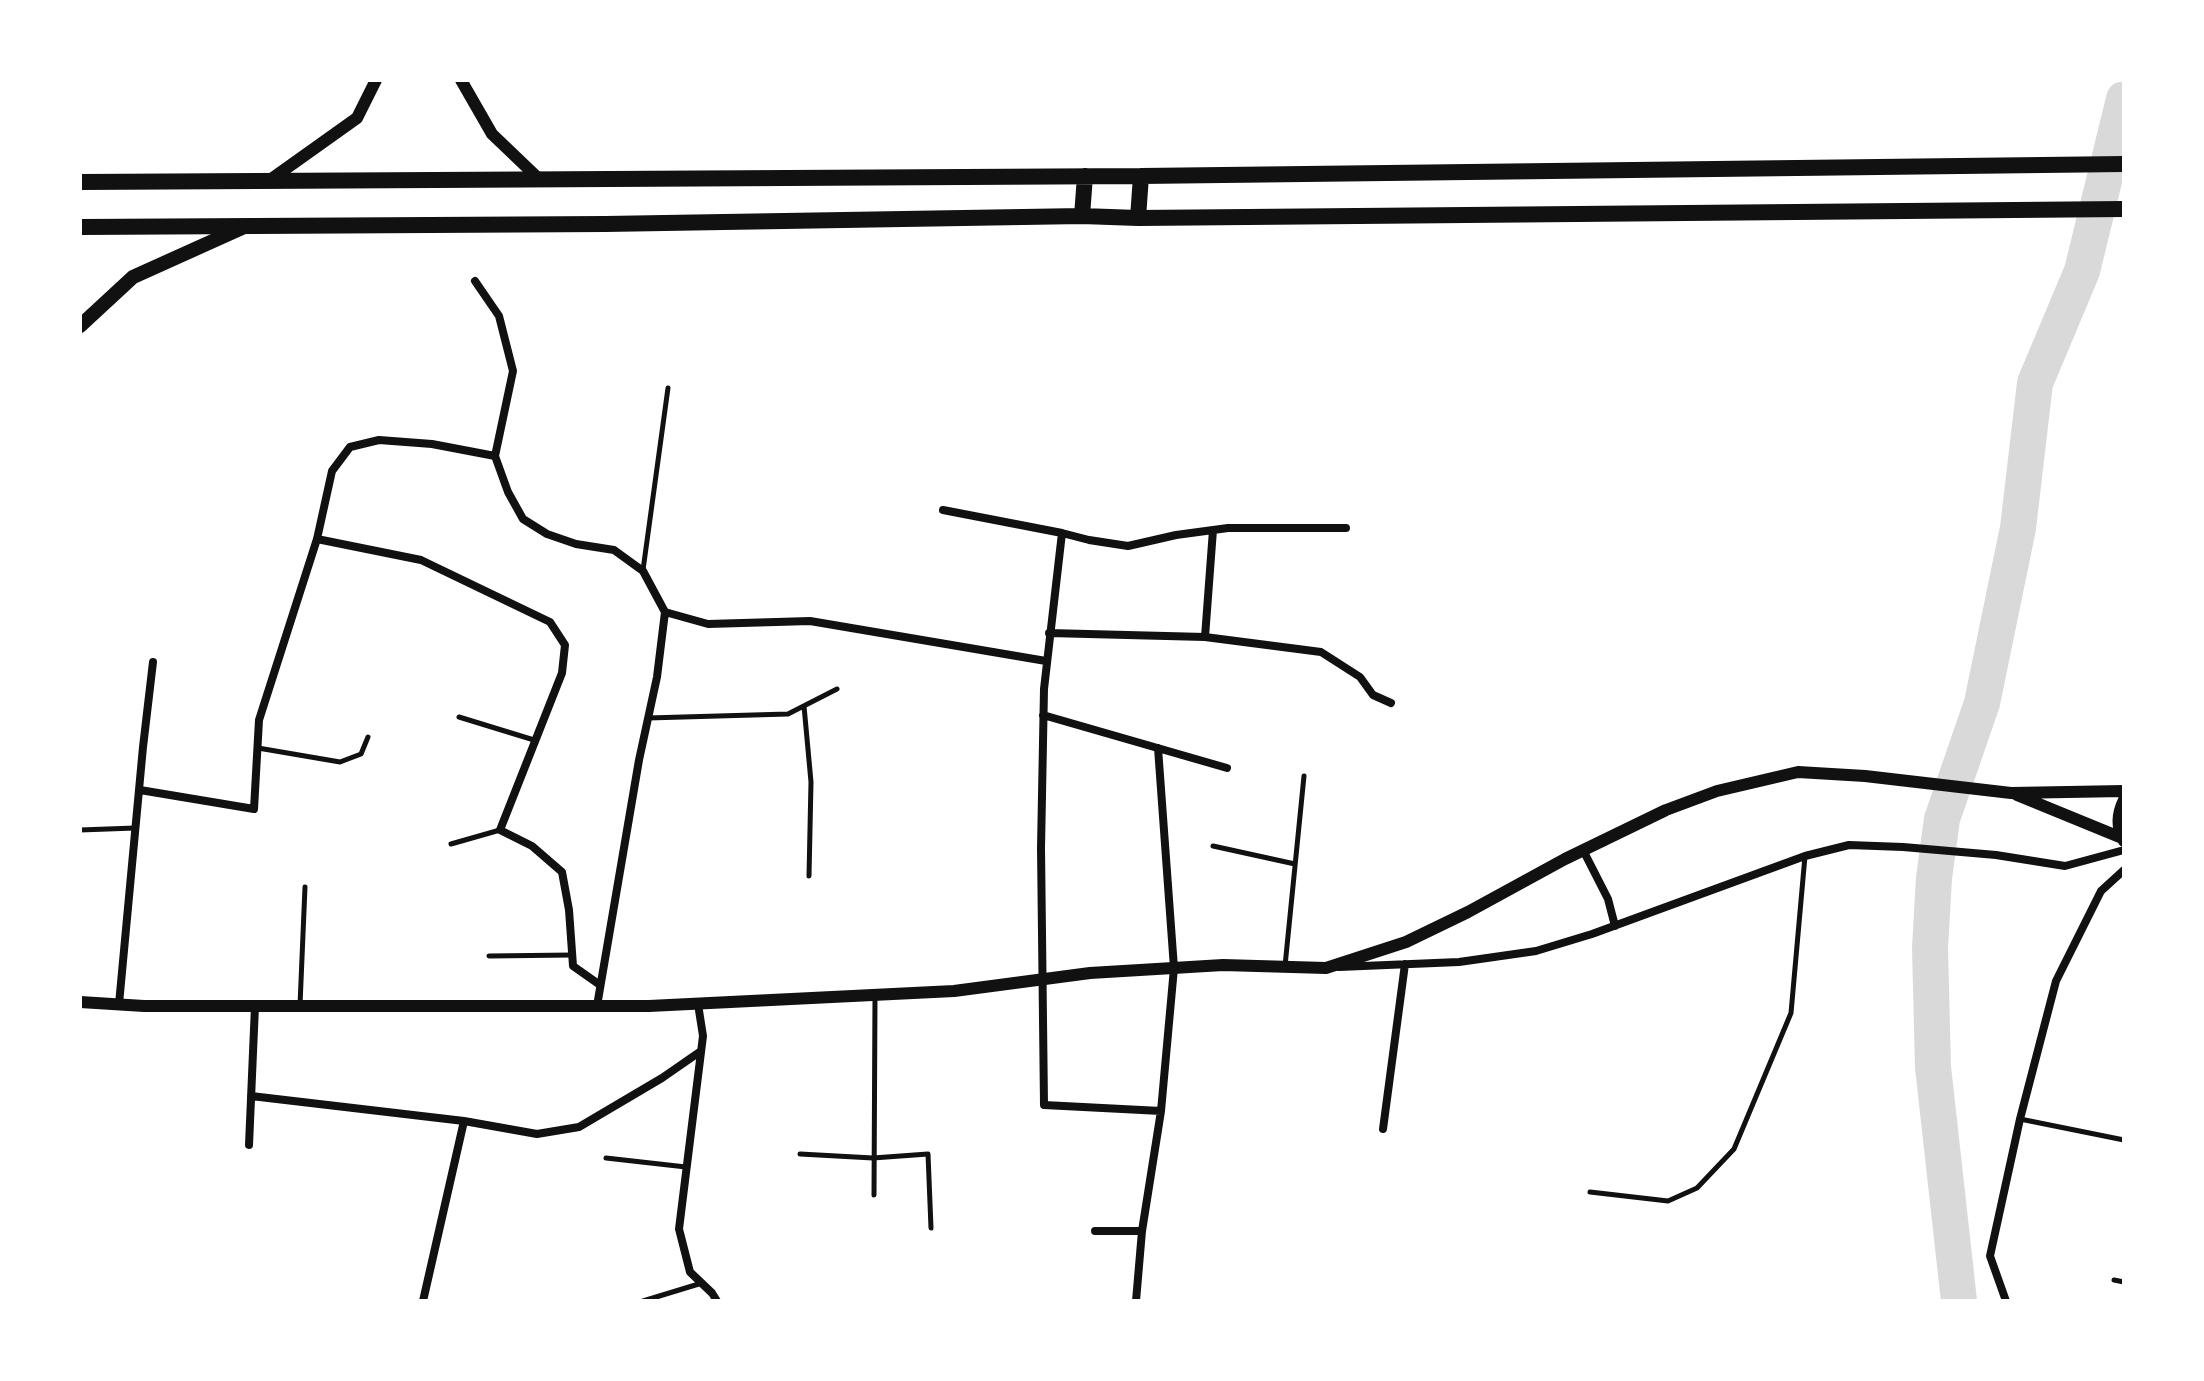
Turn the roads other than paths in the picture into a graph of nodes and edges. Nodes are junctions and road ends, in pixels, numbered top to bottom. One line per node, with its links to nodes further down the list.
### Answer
1 (376, 80): 7 (street)
2 (461, 80): 6 (street)
3 (2124, 164): 5 (main road)
4 (1085, 176): 5 (main road); 6 (main road); 10 (main road)
5 (1141, 176): 11 (main road)
6 (538, 178): 7 (main road)
7 (270, 180): 8 (main road)
8 (80, 182)
9 (2124, 209): 11 (main road)
10 (1082, 216): 11 (main road); 13 (main road)
11 (1138, 218)
12 (80, 227): 13 (main road)
13 (244, 227): 15 (main road)
14 (475, 281): 17 (street)
15 (80, 326)
16 (668, 388): 23 (lane)
17 (495, 456): 22 (street); 23 (street)
18 (943, 510): 21 (street)
19 (1346, 528): 20 (street)
20 (1213, 530): 21 (street); 26 (street)
21 (1062, 533): 25 (street)
22 (317, 539): 36 (street); 37 (street)
23 (643, 571): 24 (street)
24 (665, 612): 27 (street); 34 (street)
25 (1049, 633): 26 (street); 27 (street)
26 (1205, 637): 30 (street)
27 (1046, 661): 32 (street)
28 (153, 662): 41 (street)
29 (837, 689): 31 (lane)
30 (1391, 703)
31 (804, 706): 34 (lane); 55 (lane)
32 (1043, 715): 38 (street); 64 (street)
33 (459, 717): 36 (lane)
34 (648, 718): 65 (street)
35 (368, 737): 37 (lane)
36 (535, 740): 47 (street)
37 (258, 748): 41 (street)
38 (1158, 748): 39 (street); 62 (street)
39 (1227, 768)
40 (1304, 776): 53 (lane)
41 (140, 790): 45 (street)
42 (2124, 791): 43 (street)
43 (2011, 793): 48 (street); 51 (street)
44 (2124, 800): 48 (street)
45 (136, 828): 46 (lane); 68 (street)
46 (80, 830)
47 (500, 830): 49 (lane); 58 (street)
48 (2123, 843): 52 (street)
49 (451, 844)
50 (1213, 846): 53 (lane)
51 (1583, 850): 57 (street); 63 (street)
52 (1805, 856): 57 (street); 85 (lane)
53 (1295, 864): 61 (lane)
54 (2124, 870): 76 (street)
55 (809, 876)
56 (305, 887): 71 (lane)
57 (1615, 926): 60 (street)
58 (572, 955): 59 (lane); 65 (street)
59 (489, 956)
60 (1405, 964): 63 (street); 78 (street)
61 (1285, 967): 62 (street); 63 (street)
62 (1174, 968): 64 (street); 75 (street)
63 (1326, 968)
64 (1043, 979): 66 (street); 75 (street)
65 (600, 985): 72 (street)
66 (875, 994): 69 (street); 83 (lane)
67 (80, 1002): 68 (street)
68 (119, 1004): 70 (street)
69 (698, 1004): 72 (street); 73 (street)
70 (255, 1006): 71 (street); 74 (street)
71 (300, 1006): 72 (street)
72 (597, 1006)
73 (701, 1051): 77 (street); 84 (street)
74 (251, 1096): 77 (street); 80 (street)
75 (1161, 1111): 89 (street)
76 (2020, 1119): 79 (lane); 97 (street)
77 (464, 1121): 93 (street)
78 (1383, 1129)
79 (2124, 1140)
80 (249, 1145)
81 (800, 1154): 83 (lane)
82 (606, 1158): 84 (lane)
83 (873, 1158): 86 (lane); 87 (lane)
84 (686, 1167): 92 (street)
85 (1590, 1192)
86 (874, 1195)
87 (931, 1228)
88 (1095, 1231): 89 (street)
89 (1142, 1231): 96 (street)
90 (2114, 1280): 91 (lane)
91 (2124, 1282)
92 (702, 1283): 94 (lane); 95 (street)
93 (423, 1301)
94 (643, 1301)
95 (717, 1301)
96 (1136, 1301)
97 (2006, 1301)

